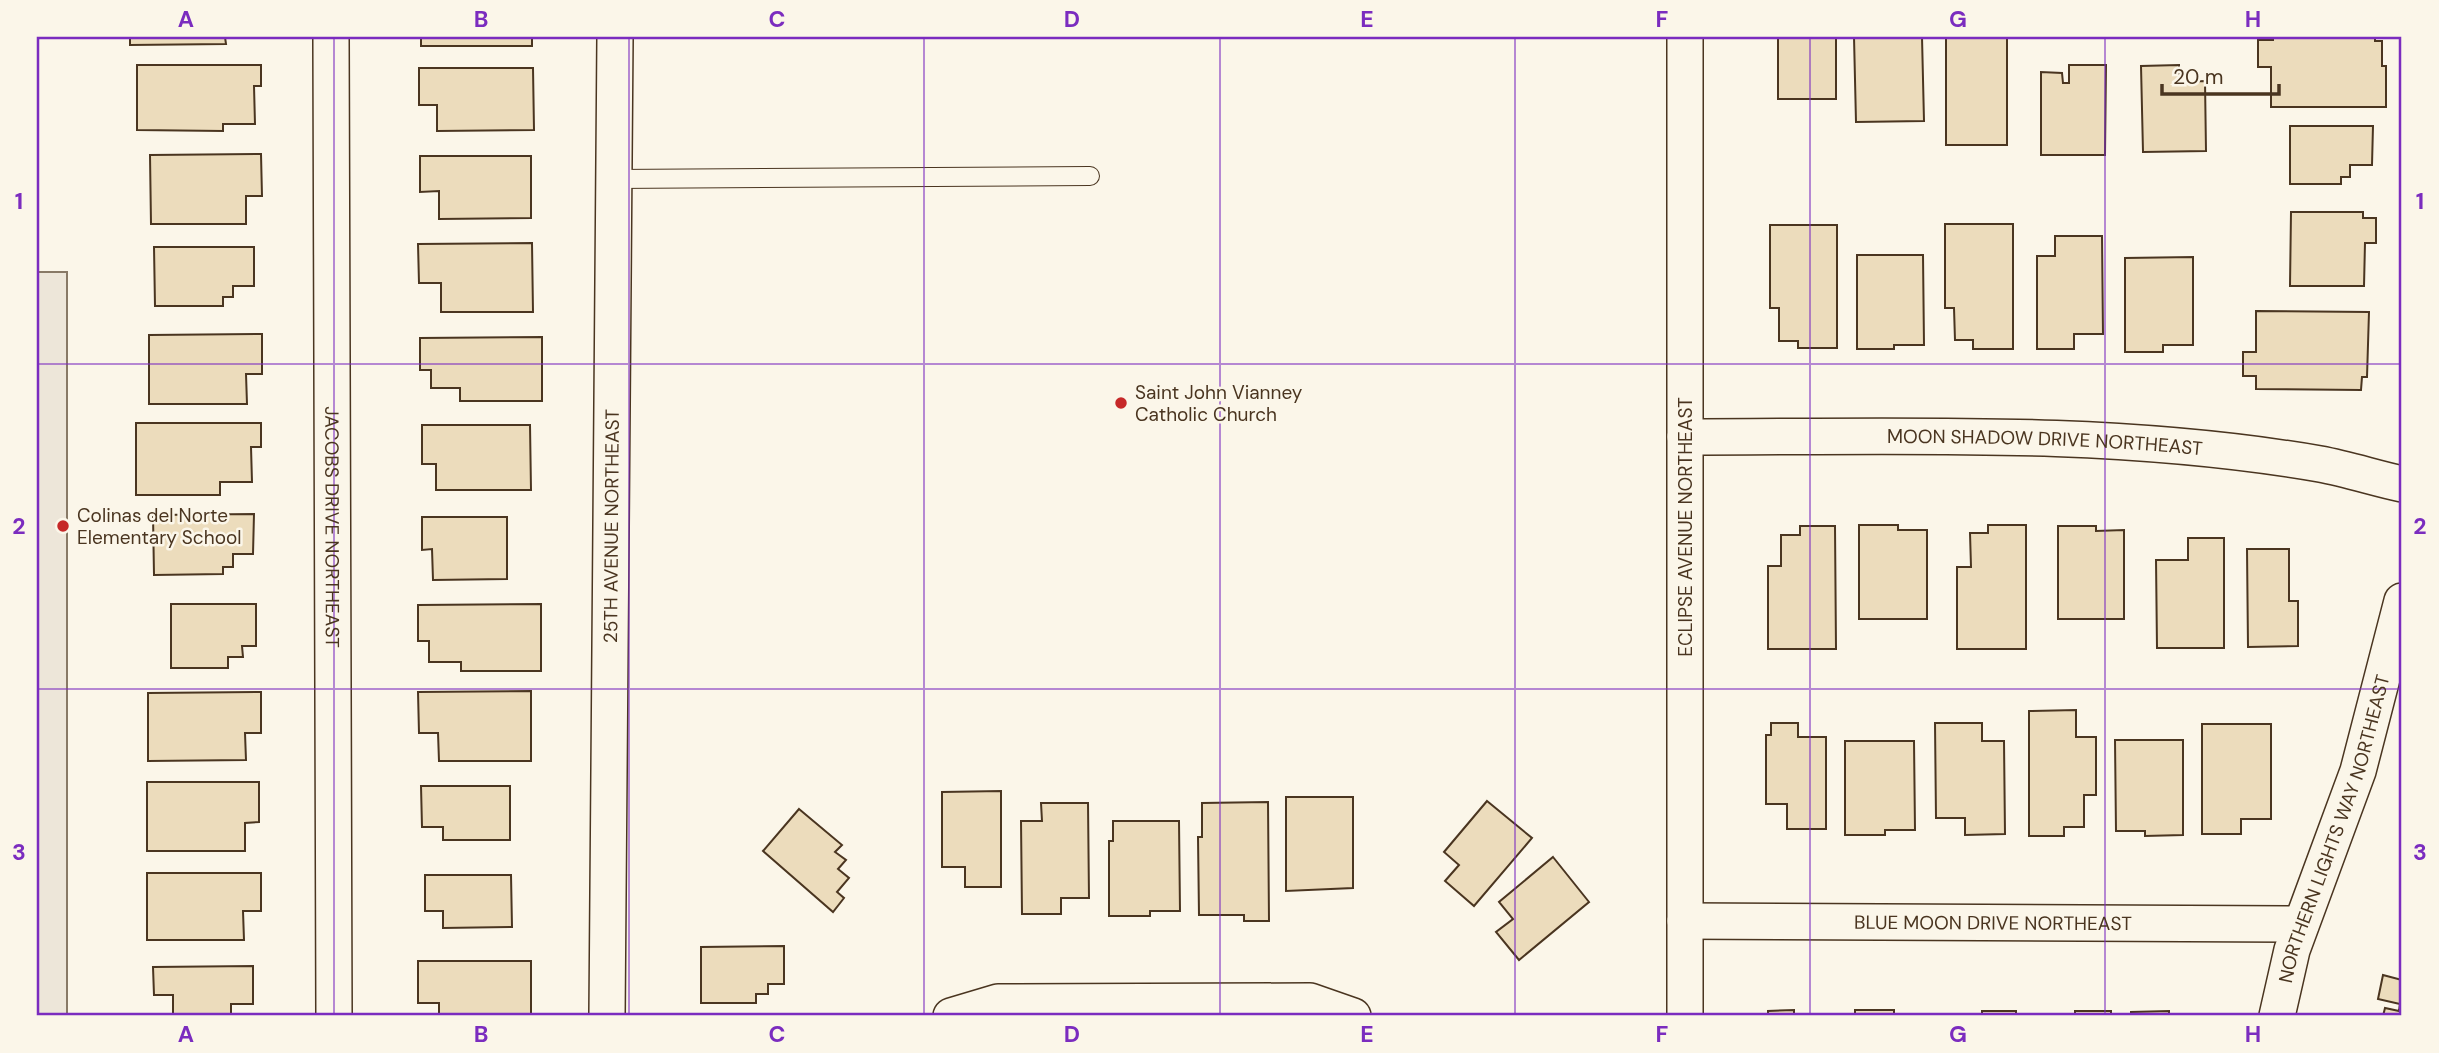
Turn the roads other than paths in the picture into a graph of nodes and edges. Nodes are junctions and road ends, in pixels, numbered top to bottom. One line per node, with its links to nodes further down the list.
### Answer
1 (331, 37): 11 (street, JACOBS DRIVE NORTHEAST)
2 (615, 37): 5 (street, 25TH AVENUE NORTHEAST)
3 (1685, 37): 6 (street, ECLIPSE AVENUE NORTHEAST)
4 (1090, 176): 5 (lane)
5 (614, 179): 12 (street, 25TH AVENUE NORTHEAST)
6 (1685, 437): 7 (street, MOON SHADOW DRIVE NORTHEAST); 9 (street, ECLIPSE AVENUE NORTHEAST)
7 (2402, 484)
8 (2402, 601): 10 (street, NORTHERN LIGHTS WAY NORTHEAST)
9 (1685, 922): 10 (street, BLUE MOON DRIVE NORTHEAST); 15 (street, ECLIPSE AVENUE NORTHEAST)
10 (2301, 924): 16 (street, NORTHERN LIGHTS WAY NORTHEAST)
11 (334, 1016)
12 (607, 1016)
13 (951, 1016): 14 (street)
14 (1353, 1016)
15 (1685, 1016)
16 (2277, 1016)

